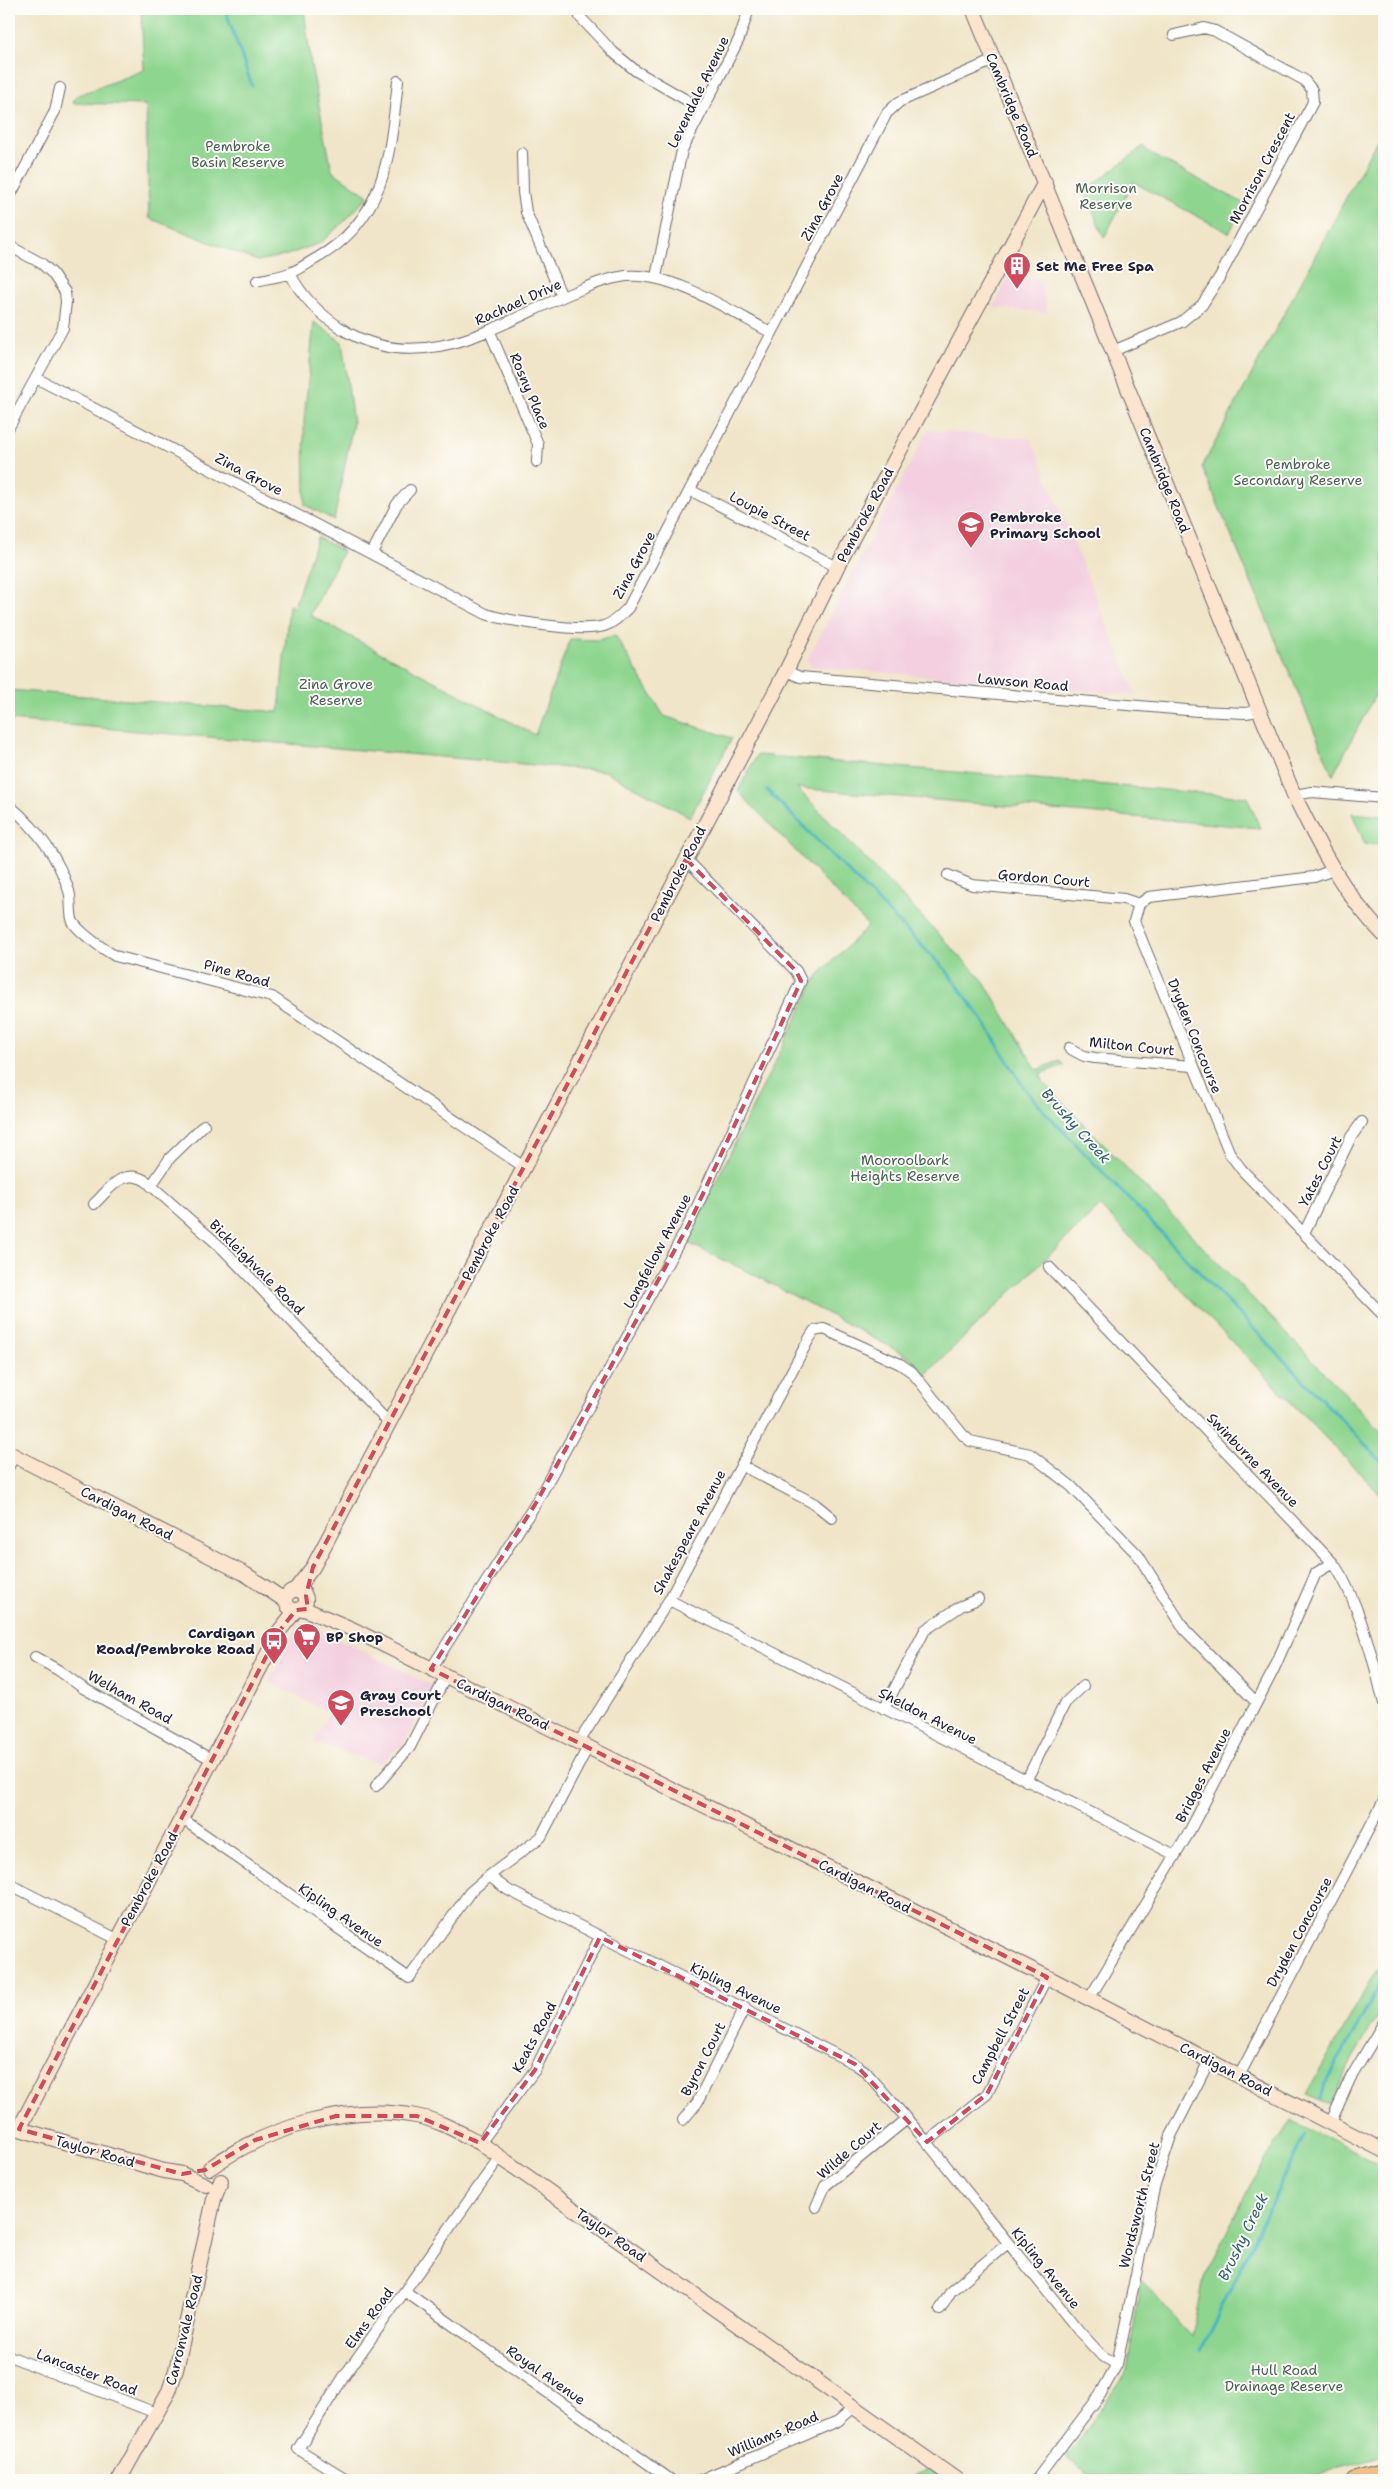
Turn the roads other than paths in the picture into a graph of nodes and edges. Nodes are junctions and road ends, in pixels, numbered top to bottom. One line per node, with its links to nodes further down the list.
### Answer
1 (749, 9): 8 (street, Levendale Avenue)
2 (973, 9): 5 (street, Cambridge Road)
3 (580, 17): 8 (street)
4 (1174, 35): 19 (street, Morrison Crescent)
5 (994, 60): 10 (street, Cambridge Road); 18 (street, Zina Grove)
6 (398, 80): 13 (street)
7 (60, 88): 11 (street)
8 (702, 110): 14 (street, Levendale Avenue)
9 (522, 153): 16 (street)
10 (1045, 182): 19 (street, Cambridge Road); 26 (street, Pembroke Road)
11 (9, 198)
12 (9, 246): 20 (street)
13 (290, 273): 15 (street); 17 (street, Rachael Drive)
14 (656, 277): 16 (street, Rachael Drive); 18 (street, Rachael Drive)
15 (257, 281)
16 (562, 297): 17 (street, Rachael Drive)
17 (490, 332): 22 (street, Rosny Place)
18 (772, 333): 24 (street, Zina Grove)
19 (1113, 351): 28 (street, Cambridge Road)
20 (36, 378): 21 (street); 25 (street, Zina Grove)
21 (9, 427)
22 (538, 462)
23 (410, 490): 25 (street)
24 (690, 490): 25 (street, Zina Grove); 26 (street, Loupie Street)
25 (372, 553)
26 (837, 567): 27 (street, Pembroke Road)
27 (786, 671): 28 (street, Lawson Road); 32 (street, Pembroke Road)
28 (1259, 711): 29 (street, Cambridge Road)
29 (1294, 795): 30 (street); 33 (street, Cambridge Road)
30 (1384, 798)
31 (9, 804): 41 (street, Pine Road)
32 (686, 859): 41 (street, Pembroke Road); 56 (street, Longfellow Avenue)
33 (1333, 870): 35 (street); 36 (street, Cambridge Road)
34 (948, 875): 35 (street, Gordon Court)
35 (1139, 904): 38 (street, Dryden Concourse)
36 (1384, 935)
37 (1070, 1048): 38 (street, Milton Court)
38 (1192, 1066): 44 (street, Dryden Concourse)
39 (1362, 1122): 44 (street, Yates Court)
40 (204, 1125): 42 (street)
41 (524, 1167): 47 (street, Pembroke Road)
42 (151, 1186): 43 (street, Bickleighvale Road); 47 (street, Bickleighvale Road)
43 (94, 1204)
44 (1304, 1233): 46 (street, Dryden Concourse)
45 (1049, 1267): 51 (street, Swinburne Avenue)
46 (1384, 1316)
47 (389, 1422): 53 (street, Pembroke Road)
48 (11, 1458): 53 (street, Cardigan Road)
49 (741, 1465): 50 (street); 54 (street, Shakespeare Avenue); 59 (street, Shakespeare Avenue)
50 (832, 1518)
51 (1333, 1563): 59 (street, Bridges Avenue); 60 (street, Swinburne Avenue)
52 (978, 1599): 61 (street)
53 (296, 1600): 56 (street, Cardigan Road); 63 (street, Pembroke Road)
54 (668, 1600): 61 (street, Sheldon Avenue); 62 (street, Shakespeare Avenue)
55 (35, 1657): 63 (street, Welham Road)
56 (432, 1669): 57 (street, Cardigan Road)
57 (446, 1676): 62 (street, Cardigan Road); 65 (street)
58 (1083, 1686): 64 (street)
59 (1256, 1702): 68 (street, Bridges Avenue)
60 (1384, 1704)
61 (884, 1709): 64 (street, Sheldon Avenue)
62 (583, 1745): 69 (street, Shakespeare Avenue); 73 (street, Cardigan Road)
63 (211, 1759): 67 (street, Pembroke Road)
64 (1026, 1780): 68 (street, Sheldon Avenue)
65 (376, 1786)
66 (1384, 1800): 78 (street, Dryden Concourse)
67 (181, 1818): 69 (street, Kipling Avenue); 72 (street, Pembroke Road)
68 (1175, 1855): 74 (street, Bridges Avenue)
69 (489, 1876): 71 (street, Kipling Avenue)
70 (9, 1884): 72 (street)
71 (600, 1937): 75 (street, Kipling Avenue); 84 (street, Keats Road)
72 (118, 1939): 82 (street, Pembroke Road)
73 (1047, 1977): 74 (street, Cardigan Road); 83 (street, Campbell Street)
74 (1089, 1999): 77 (street, Cardigan Road)
75 (745, 2007): 79 (street, Byron Court); 80 (street, Kipling Avenue)
76 (1384, 2022): 81 (street)
77 (1209, 2061): 78 (street, Cardigan Road); 93 (street, Wordsworth Street)
78 (1239, 2076): 81 (street, Cardigan Road)
79 (683, 2120)
80 (907, 2120): 83 (street, Kipling Avenue); 88 (street, Wilde Court)
81 (1330, 2124): 85 (street, Cardigan Road)
82 (14, 2127): 87 (street, Taylor Road)
83 (927, 2142): 89 (street, Kipling Avenue)
84 (480, 2143): 86 (street, Taylor Road); 87 (street, Taylor Road)
85 (1384, 2151)
86 (499, 2158): 90 (street, Elms Road); 94 (street, Taylor Road)
87 (212, 2181): 95 (street, Carronvale Road)
88 (816, 2207)
89 (1008, 2244): 91 (street); 93 (street, Kipling Avenue)
90 (406, 2292): 98 (street, Elms Road); 99 (street, Royal Avenue)
91 (940, 2310)
92 (9, 2356): 95 (street, Lancaster Road)
93 (1116, 2364): 102 (street)
94 (853, 2408): 100 (street, Williams Road); 101 (street, Taylor Road)
95 (156, 2413): 97 (street, Carronvale Road)
96 (1384, 2472): 103 (main road)
97 (119, 2480)
98 (348, 2480)
99 (671, 2480)
100 (700, 2480)
101 (957, 2480)
102 (1036, 2480)
103 (1357, 2480)

